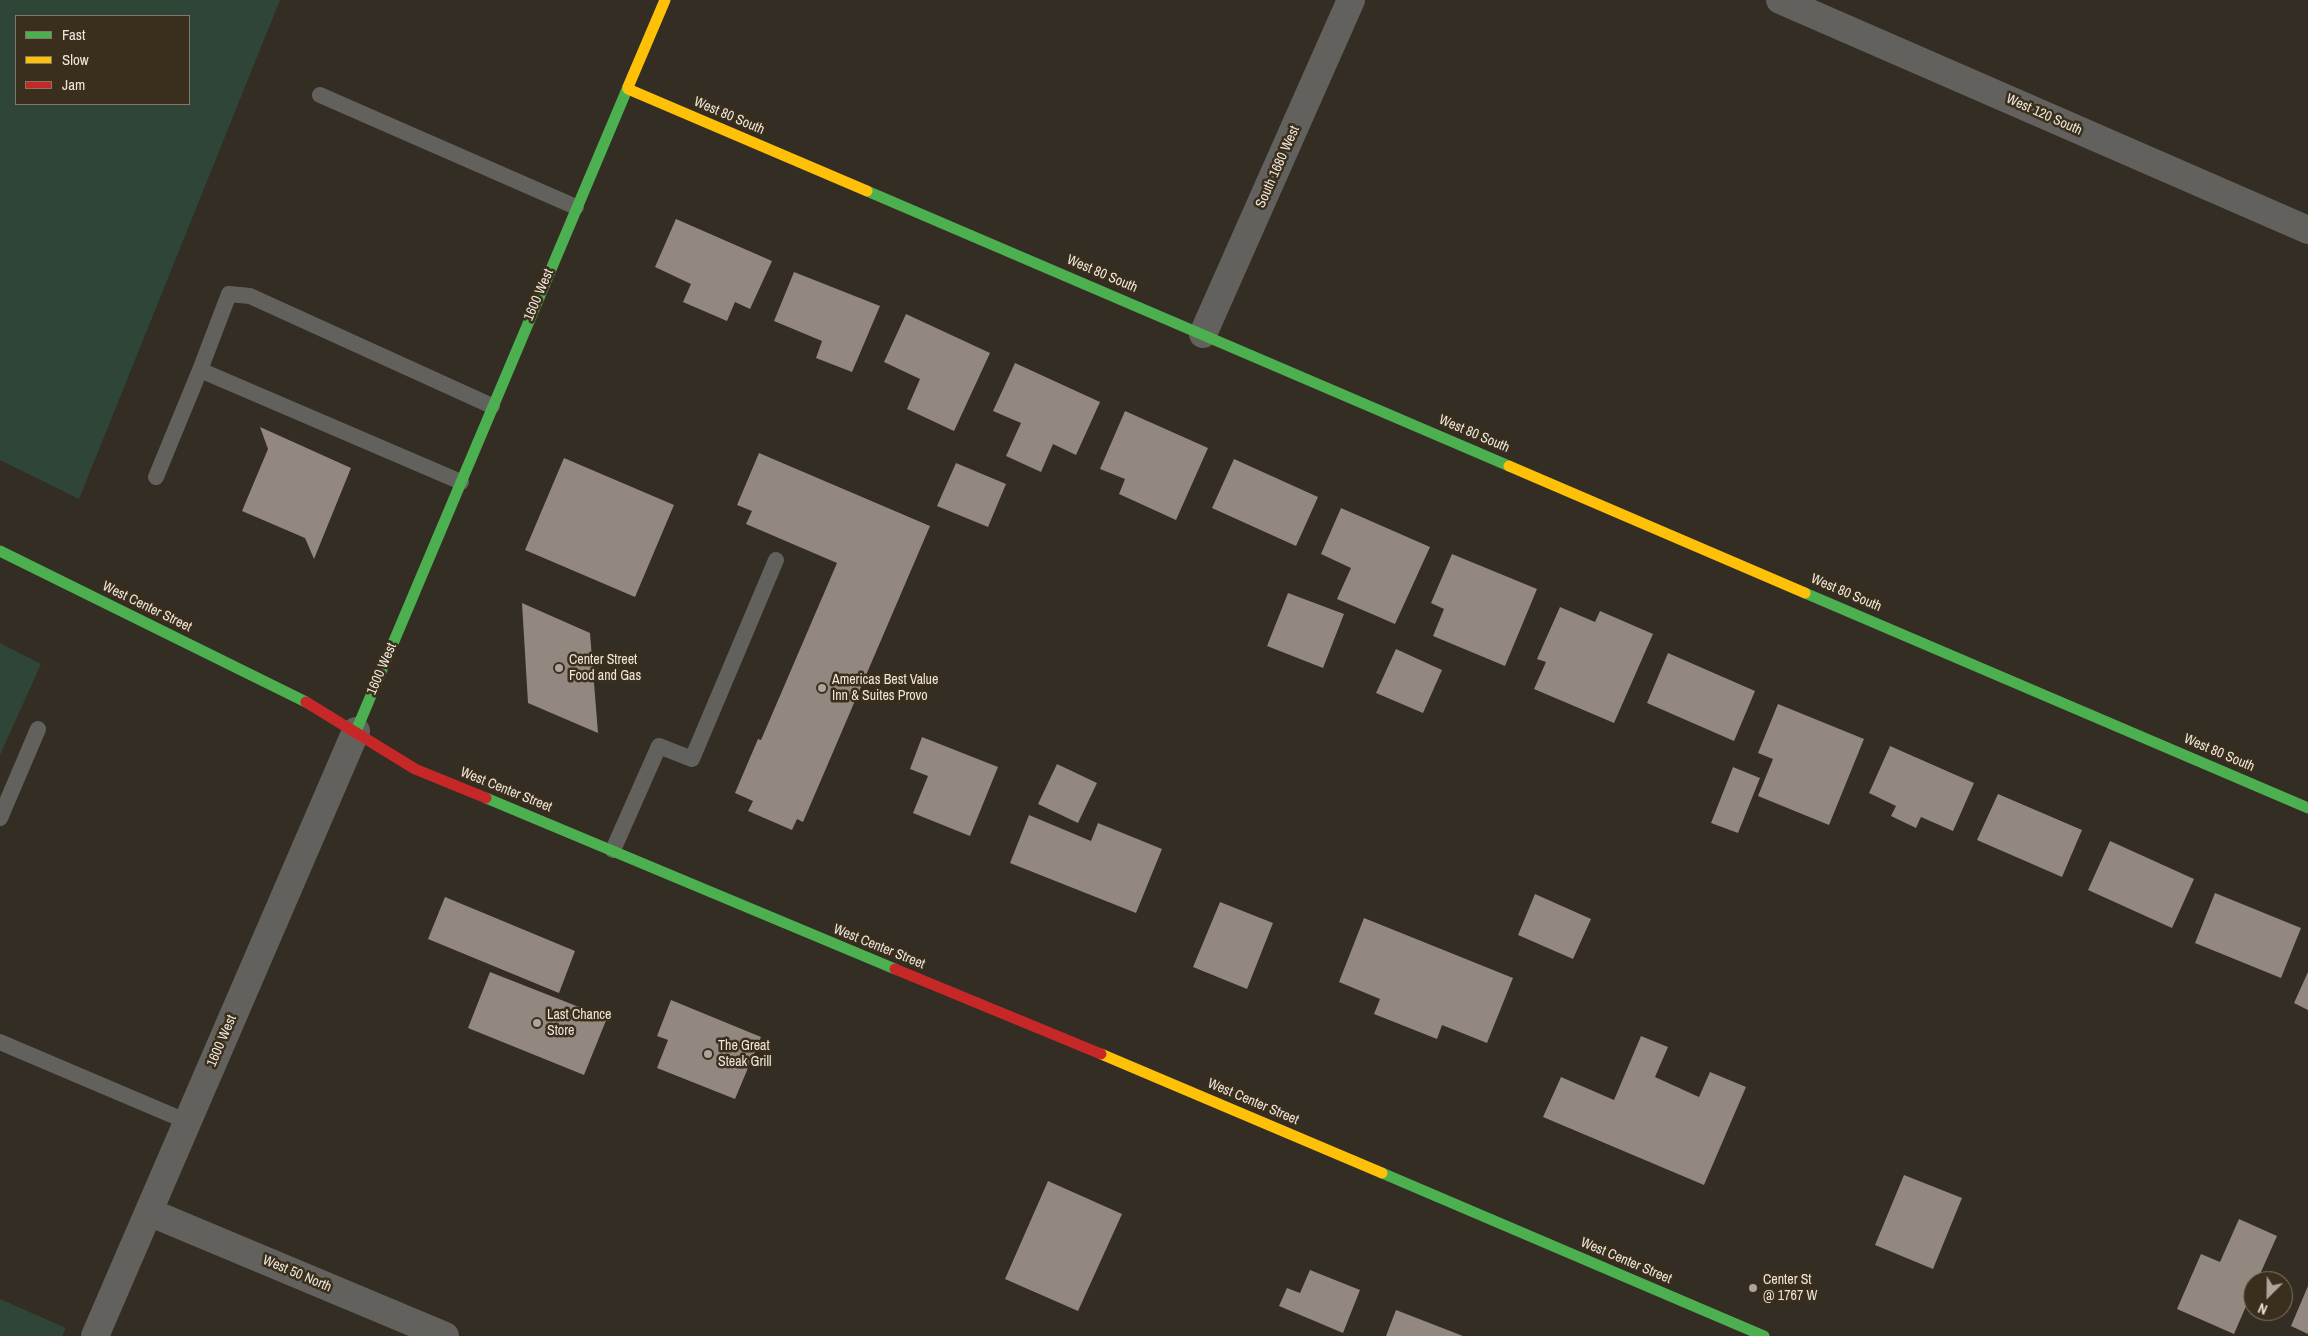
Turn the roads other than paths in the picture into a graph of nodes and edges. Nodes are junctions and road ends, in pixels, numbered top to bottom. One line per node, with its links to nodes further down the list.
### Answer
1 (665, 0): 4 (street, 1600 West)
2 (1351, 0): 8 (street, South 1680 West)
3 (1780, 0): 7 (street, West 120 South)
4 (628, 89): 6 (street, 1600 West); 8 (street, West 80 South)
5 (320, 95): 6 (lane)
6 (576, 207): 10 (street, 1600 West)
7 (2308, 230)
8 (1203, 334): 17 (street, West 80 South)
9 (200, 370): 10 (lane); 11 (lane); 12 (lane)
10 (492, 406): 12 (street, 1600 West)
11 (156, 477)
12 (461, 482): 16 (street, 1600 West)
13 (0, 551): 16 (street, West Center Street)
14 (776, 560): 19 (lane)
15 (38, 729): 18 (lane)
16 (356, 731): 19 (street, West Center Street); 21 (street, 1600 West)
17 (2308, 808)
18 (0, 818)
19 (613, 850): 25 (street, West Center Street)
20 (0, 1042): 21 (lane)
21 (188, 1122): 22 (street, 1600 West)
22 (149, 1212): 23 (street, 1600 West); 24 (street, West 50 North)
23 (95, 1336)
24 (445, 1336)
25 (1764, 1336)

